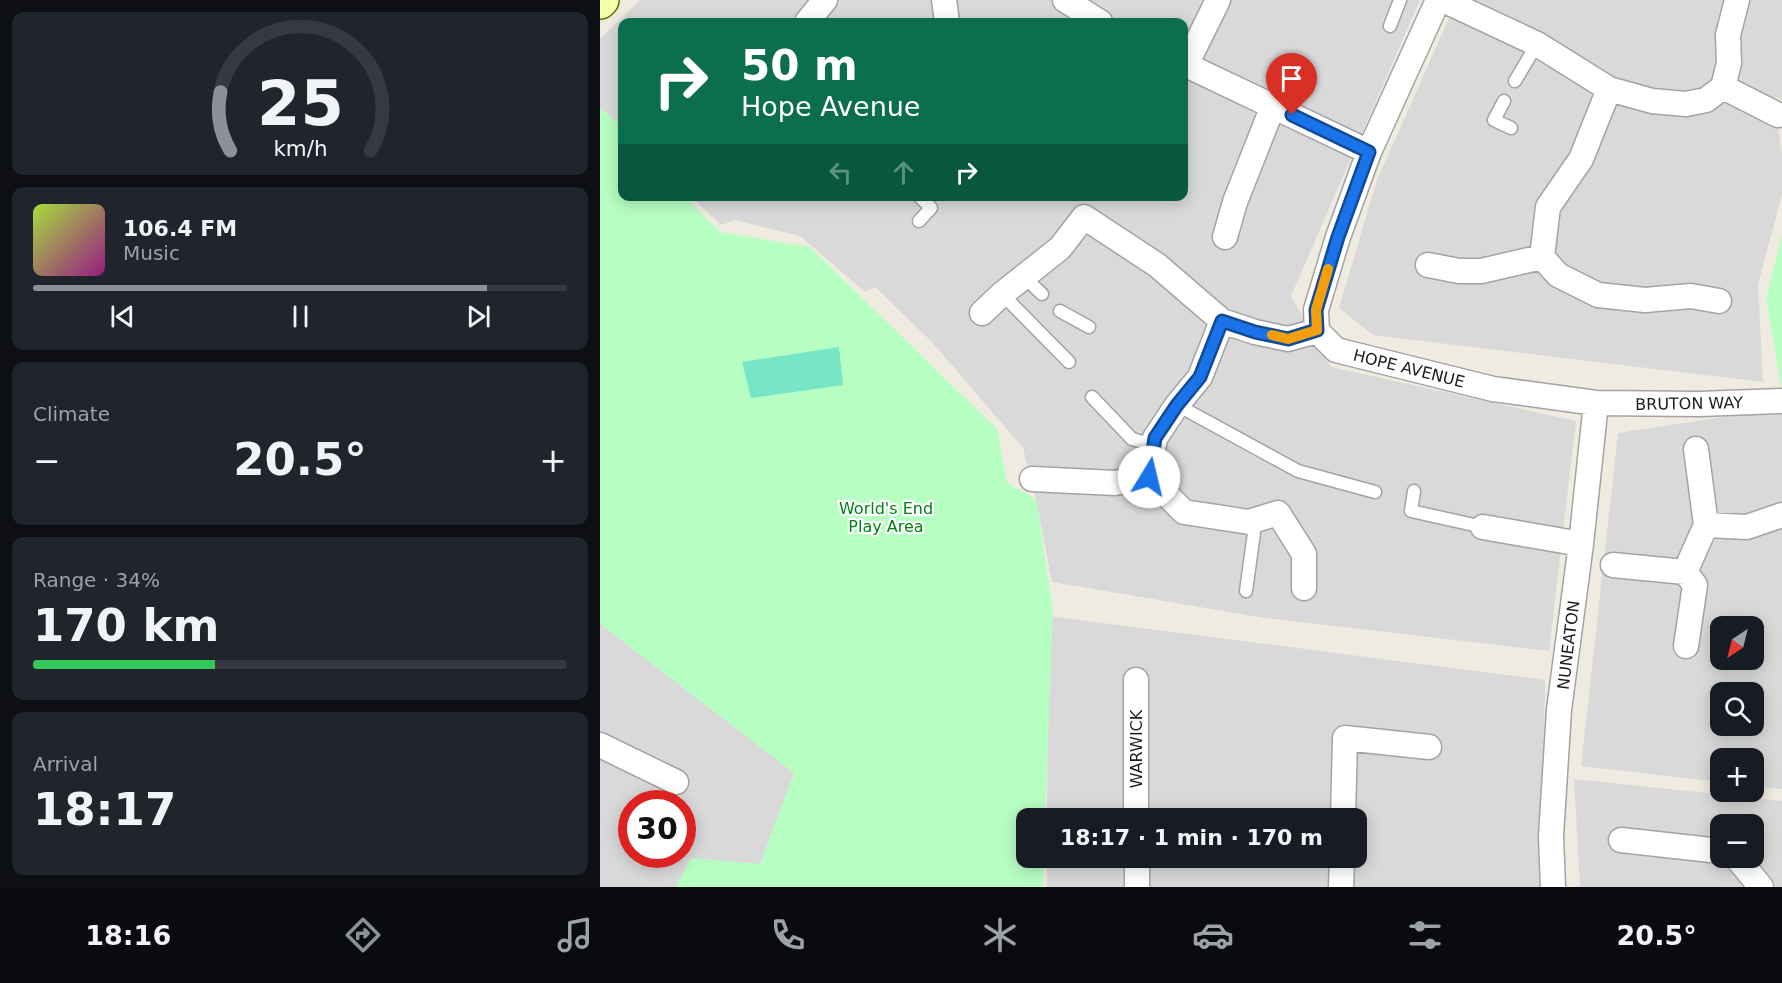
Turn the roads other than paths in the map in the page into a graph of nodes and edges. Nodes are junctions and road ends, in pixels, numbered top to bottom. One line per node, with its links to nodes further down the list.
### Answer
1 (944, 0): 8 (street)
2 (1065, 0): 9 (street)
3 (1218, 0): 12 (street)
4 (1400, 0): 10 (lane)
5 (1438, 0): 21 (street)
6 (1443, 0): 11 (street)
7 (1737, 0): 15 (street)
8 (946, 18)
9 (1094, 18)
10 (1390, 26)
11 (1537, 44): 14 (lane); 16 (street)
12 (1188, 59)
13 (1188, 66): 18 (street)
14 (1515, 81)
15 (1723, 87): 16 (street); 19 (street)
16 (1609, 89): 25 (street)
17 (1504, 101): 20 (lane)
18 (1273, 106): 21 (street); 24 (street)
19 (1778, 115)
20 (1511, 128)
21 (1369, 152): 35 (street)
22 (925, 201): 23 (lane)
23 (919, 221)
24 (1225, 237)
25 (1542, 257): 26 (street); 30 (street)
26 (1428, 265)
27 (1024, 277): 28 (street); 29 (lane); 33 (street)
28 (1002, 294): 32 (street); 36 (lane)
29 (1042, 294)
30 (1719, 301)
31 (1060, 311): 34 (lane)
32 (982, 313)
33 (1222, 321): 35 (street); 40 (street)
34 (1089, 327)
35 (1317, 330): 39 (street, HOPE AVENUE)
36 (1069, 362)
37 (1092, 397): 41 (lane)
38 (1782, 401): 39 (street, BRUTON WAY)
39 (1596, 403): 51 (street, NUNEATON)
40 (1177, 405): 41 (street); 46 (lane)
41 (1154, 445): 43 (street)
42 (1696, 449): 49 (street)
43 (1149, 477): 44 (street); 48 (street)
44 (1032, 479)
45 (1414, 491): 50 (lane)
46 (1375, 492)
47 (1782, 515): 49 (street)
48 (1249, 522): 54 (street); 55 (lane)
49 (1706, 525): 53 (street)
50 (1483, 527): 51 (street)
51 (1581, 544): 70 (street, NUNEATON)
52 (1612, 565): 53 (street)
53 (1685, 572): 56 (street)
54 (1304, 588)
55 (1246, 591)
56 (1686, 646)
57 (1136, 680): 61 (street, WARWICK)
58 (600, 746): 60 (street)
59 (1429, 747): 62 (street)
60 (676, 782)
61 (1136, 808)
62 (1343, 808)
63 (1622, 840): 64 (street)
64 (1710, 849)
65 (1137, 868): 68 (street)
66 (1342, 868): 69 (street)
67 (1745, 868): 71 (street)
68 (1137, 887)
69 (1341, 887)
70 (1552, 887)
71 (1761, 887)

